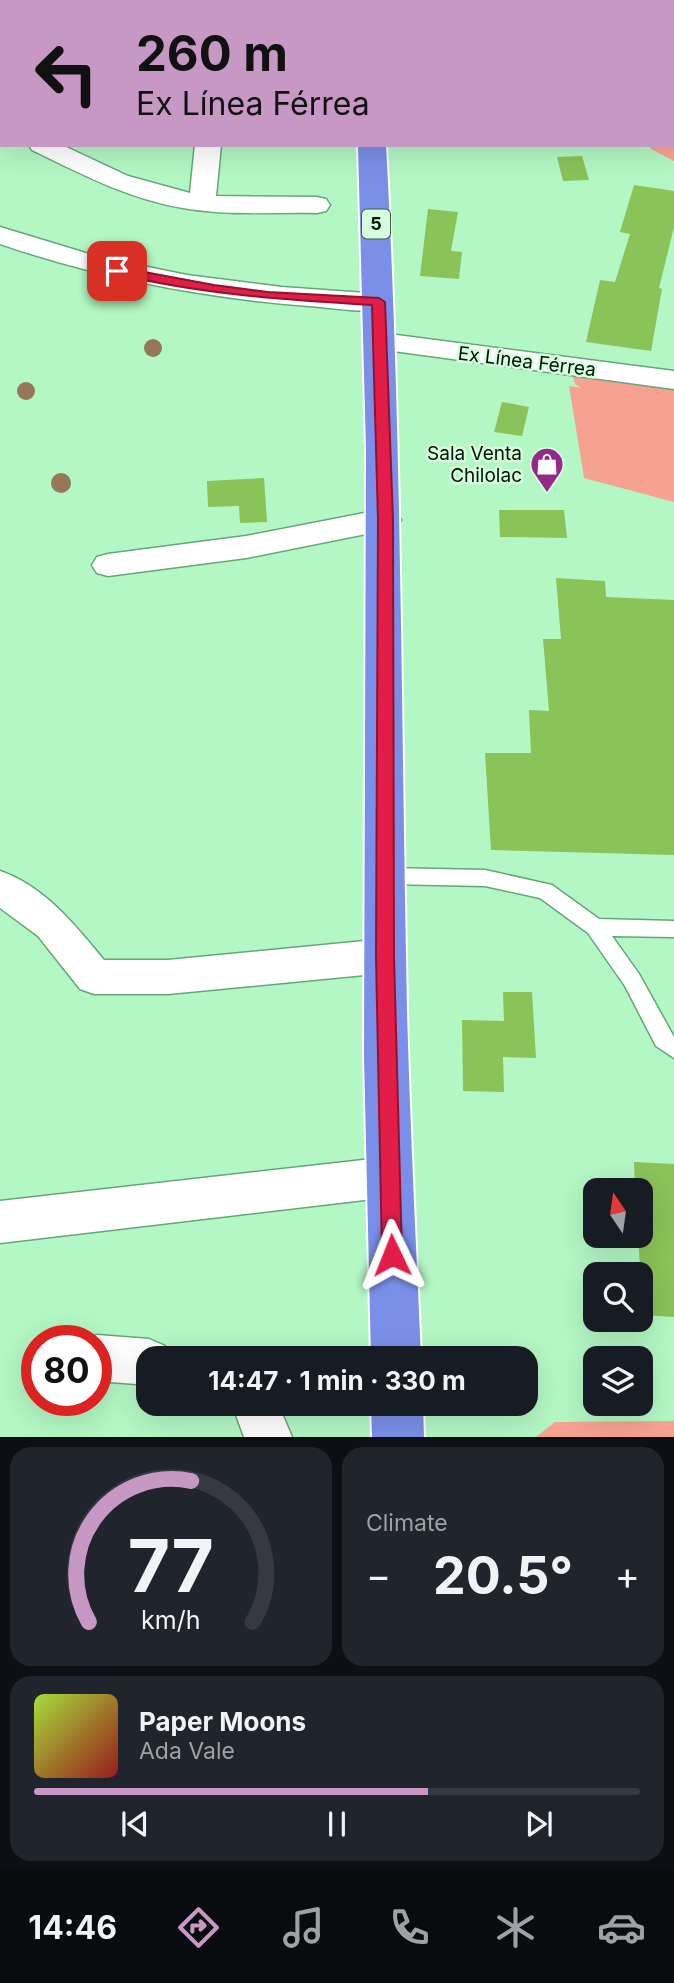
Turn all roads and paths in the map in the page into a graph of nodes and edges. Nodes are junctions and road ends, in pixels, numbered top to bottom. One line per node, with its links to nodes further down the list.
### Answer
1 (45, 147): 4 (street)
2 (208, 147): 4 (street)
3 (372, 147): 7 (highway, 5)
4 (202, 203): 5 (street)
5 (317, 205)
6 (0, 234): 7 (street)
7 (379, 302): 8 (highway, 5)
8 (381, 342): 9 (street, Ex Línea Férrea); 10 (highway, 5)
9 (674, 380)
10 (386, 520): 11 (street); 12 (highway, 5)
11 (108, 565)
12 (386, 876): 14 (lane); 16 (highway, 5)
13 (0, 887): 16 (street)
14 (595, 927): 15 (lane); 17 (lane)
15 (674, 929)
16 (385, 956): 18 (highway, 5)
17 (674, 1049)
18 (390, 1177): 19 (street); 20 (highway, 5)
19 (0, 1222)
20 (396, 1346)
21 (112, 1359): 22 (street)
22 (136, 1361)
23 (260, 1416): 25 (street)
24 (397, 1416): 26 (highway)
25 (268, 1437)
26 (398, 1437)

